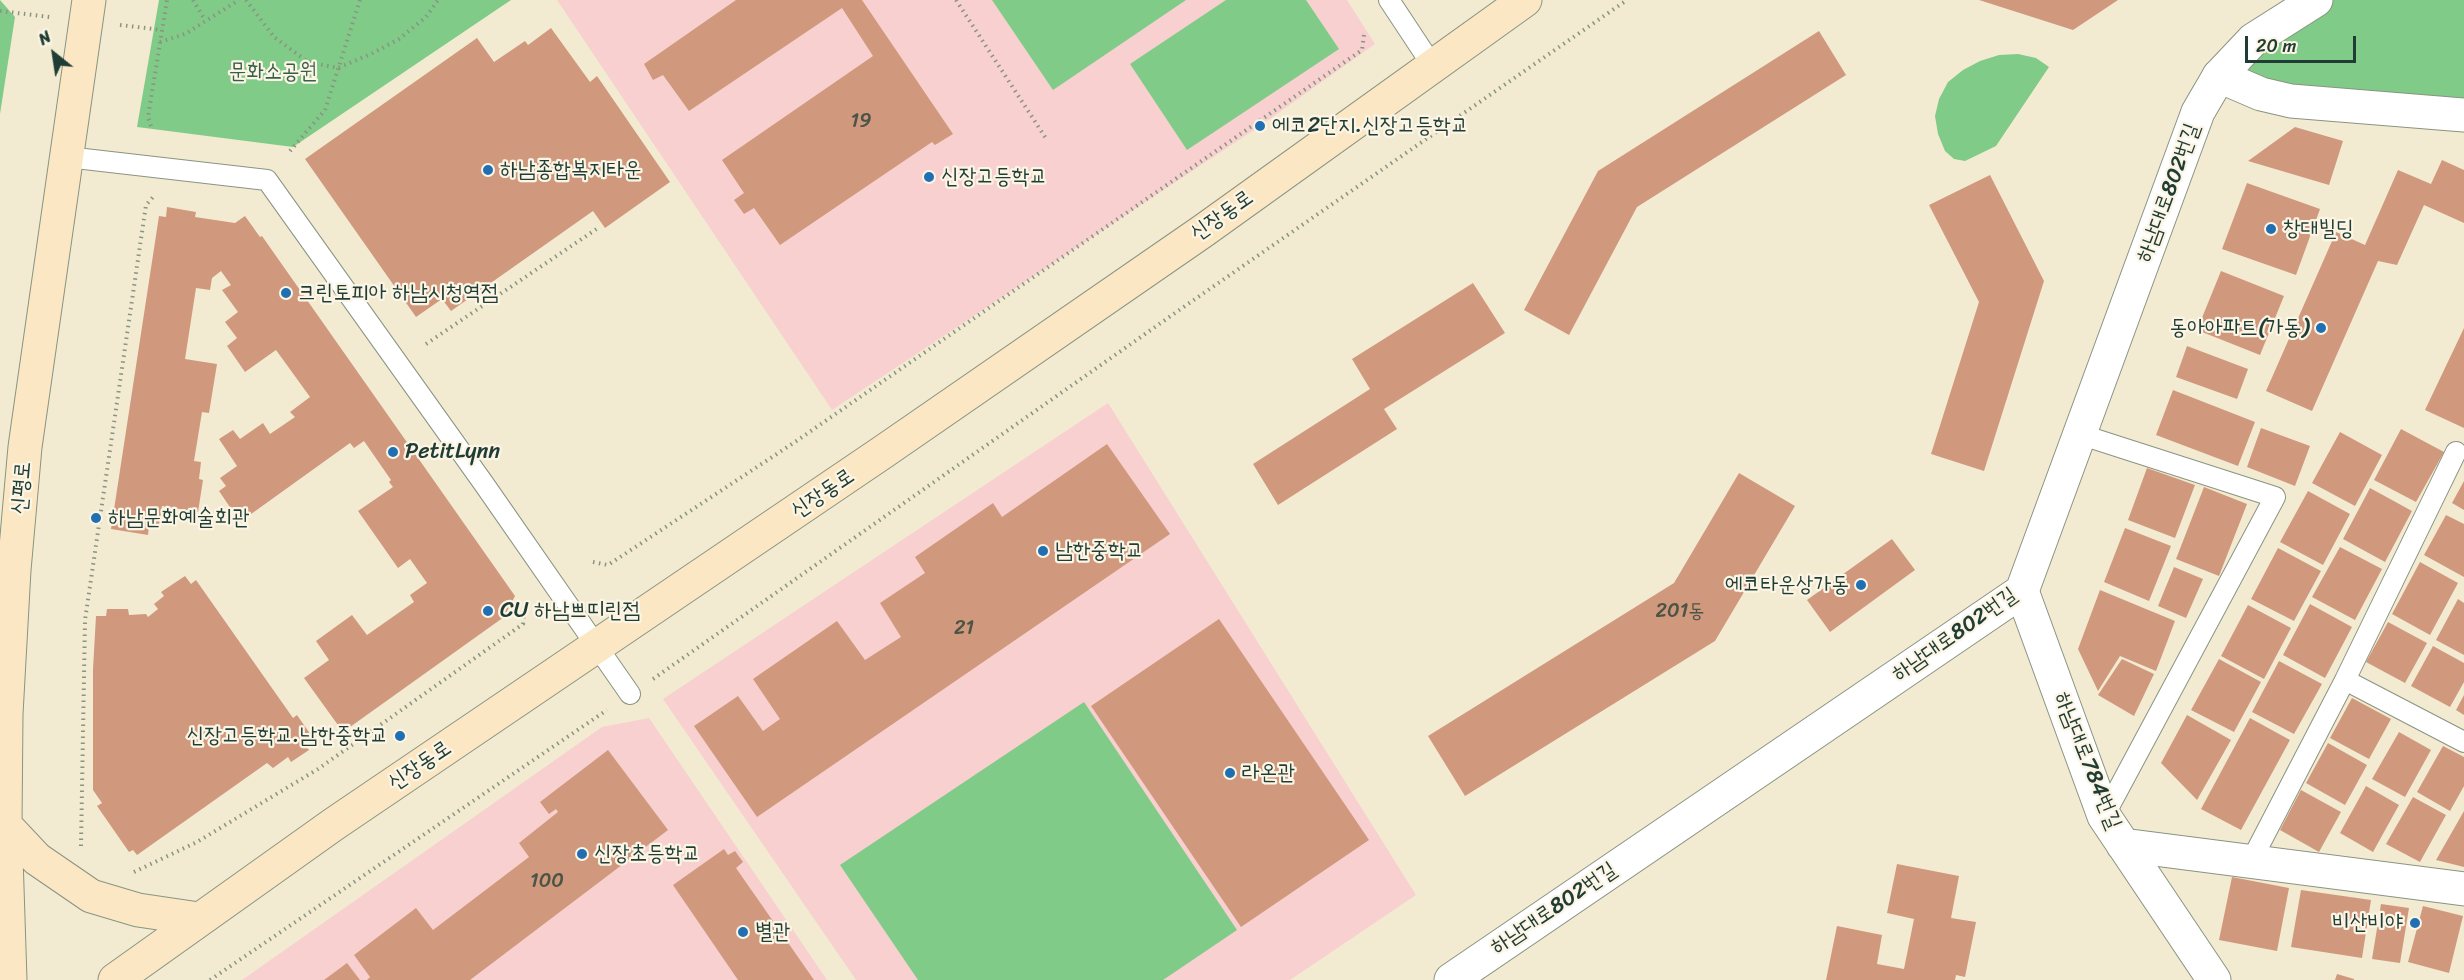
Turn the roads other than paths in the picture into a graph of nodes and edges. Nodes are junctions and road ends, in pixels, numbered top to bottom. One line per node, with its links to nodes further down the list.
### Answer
1 (89, 0): 8 (main road, 신평로)
2 (1389, 0): 5 (lane)
3 (1525, 0): 5 (main road, 신장동로)
4 (2316, 0): 6 (street, 하남대로802번길)
5 (1432, 66): 12 (main road, 신장동로)
6 (2219, 76): 7 (street); 9 (street, 하남대로802번길)
7 (2464, 115)
8 (67, 158): 12 (lane); 17 (main road, 신평로)
9 (2079, 434): 11 (street, 하남대로802번길); 16 (lane)
10 (2456, 452): 13 (lane)
11 (2022, 591): 16 (street, 하남대로784번길); 24 (street, 하남대로802번길)
12 (597, 647): 14 (lane); 21 (main road, 신장동로)
13 (2344, 681): 15 (lane); 19 (lane)
14 (630, 694)
15 (2464, 742)
16 (2104, 816): 18 (street, 하남대로784번길)
17 (3, 829): 21 (main road); 22 (main road, 신평로)
18 (2123, 845): 19 (street); 25 (street, 하남대로784번길)
19 (2251, 861): 20 (street)
20 (2464, 889)
21 (199, 919): 23 (main road, 신장동로)
22 (10, 980)
23 (115, 980)
24 (1450, 980)
25 (2214, 980)

